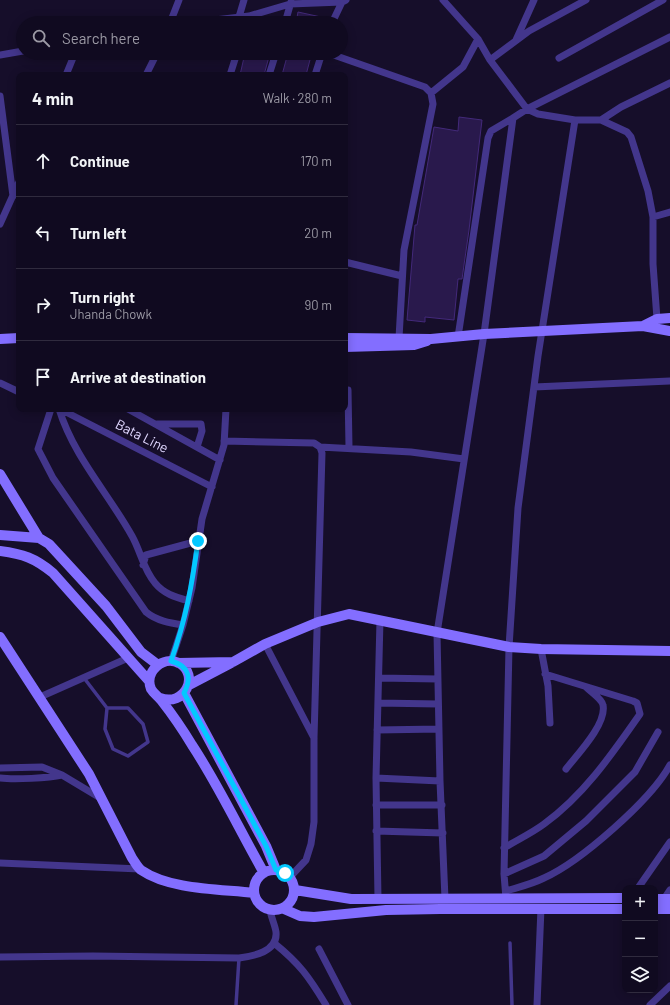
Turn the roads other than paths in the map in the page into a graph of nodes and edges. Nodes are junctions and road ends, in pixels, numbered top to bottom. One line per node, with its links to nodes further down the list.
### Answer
1 (179, 0): 9 (street)
2 (244, 0): 10 (street)
3 (443, 0): 15 (street)
4 (534, 0): 16 (street)
5 (586, 0): 16 (street)
6 (663, 0): 19 (street)
7 (344, 1): 8 (street); 13 (street)
8 (291, 2): 11 (street); 12 (street)
9 (173, 16)
10 (240, 16)
11 (258, 16)
12 (286, 16)
13 (336, 16)
14 (670, 37): 35 (street)
15 (478, 39): 26 (street); 33 (street)
16 (516, 40): 26 (street)
17 (16, 53): 18 (street)
18 (0, 54)
19 (559, 58)
20 (72, 60): 27 (street)
21 (154, 60): 28 (street)
22 (235, 60): 29 (street)
23 (274, 60): 30 (street)
24 (320, 60): 31 (street)
25 (348, 60): 33 (street)
26 (490, 60): 35 (street)
27 (67, 72)
28 (148, 72)
29 (231, 72)
30 (270, 72)
31 (316, 72)
32 (670, 83): 38 (street)
33 (431, 93): 45 (street)
34 (0, 96): 40 (street)
35 (527, 109): 36 (street); 37 (street)
36 (513, 118): 51 (street); 52 (street)
37 (575, 120): 38 (street); 50 (street)
38 (601, 120): 42 (street)
39 (16, 189): 40 (street)
40 (13, 196): 43 (street)
41 (670, 212): 42 (street)
42 (653, 217): 47 (street)
43 (0, 224)
44 (348, 263): 45 (street)
45 (402, 276): 55 (street)
46 (670, 318): 47 (main road)
47 (657, 319): 48 (main road)
48 (643, 326): 49 (main road); 50 (main road)
49 (670, 331)
50 (543, 332): 51 (main road); 61 (street)
51 (484, 334): 52 (main road); 74 (street)
52 (458, 337): 57 (main road)
53 (16, 338): 56 (main road)
54 (348, 338): 55 (main road)
55 (399, 338): 57 (main road)
56 (0, 339)
57 (431, 339): 58 (main road)
58 (348, 347)
59 (670, 381): 61 (street)
60 (0, 383): 63 (street)
61 (534, 387): 90 (street)
62 (348, 390): 73 (street)
63 (16, 391)
64 (50, 412): 86 (street)
65 (61, 412): 82 (street)
66 (66, 412): 77 (street, Bata Line)
67 (134, 412): 69 (street)
68 (226, 412): 70 (street)
69 (156, 424): 71 (street); 71 (street)
70 (224, 441): 72 (street); 75 (street)
71 (197, 447): 75 (street)
72 (320, 447): 73 (street); 85 (street)
73 (348, 447): 74 (street)
74 (464, 459): 87 (street)
75 (220, 460): 77 (street)
76 (0, 474): 79 (main road)
77 (212, 487): 80 (street)
78 (0, 535): 79 (main road)
79 (39, 538): 96 (main road)
80 (198, 541): 82 (street); 83 (street)
81 (0, 551): 93 (main road)
82 (143, 565): 83 (street)
83 (189, 601): 86 (street)
84 (380, 620): 85 (main road); 87 (main road); 99 (street)
85 (318, 622): 89 (main road); 113 (street)
86 (183, 625): 94 (street)
87 (437, 633): 90 (main road); 100 (street)
88 (0, 637): 104 (main road)
89 (265, 644): 95 (main road); 113 (street)
90 (509, 646): 91 (main road); 127 (street)
91 (541, 649): 92 (main road); 97 (street)
92 (670, 651)
93 (128, 658): 98 (street); 101 (main road)
94 (175, 662): 95 (main road); 96 (main road); 103 (main road)
95 (233, 662): 103 (main road)
96 (158, 665): 101 (main road)
97 (545, 674): 102 (street); 109 (street)
98 (84, 678): 104 (street); 108 (lane)
99 (379, 678): 100 (street); 106 (street)
100 (438, 679): 107 (street)
101 (149, 681): 105 (main road)
102 (584, 686): 116 (street); 127 (street)
103 (186, 689): 105 (main road); 130 (main road)
104 (40, 697): 121 (main road)
105 (160, 698): 131 (main road)
106 (378, 703): 107 (street); 111 (street)
107 (438, 704): 110 (street)
108 (107, 708): 108 (lane)
109 (550, 723)
110 (439, 729): 111 (street); 120 (street)
111 (377, 730): 119 (street)
112 (658, 732): 132 (street)
113 (314, 738): 133 (street)
114 (670, 765): 138 (street)
115 (0, 768): 117 (street)
116 (566, 769)
117 (62, 775): 118 (street); 121 (street)
118 (0, 778)
119 (376, 778): 120 (street); 122 (street)
120 (440, 782): 123 (street)
121 (102, 799): 129 (main road)
122 (376, 805): 123 (street); 124 (street)
123 (442, 805): 125 (street)
124 (376, 831): 125 (street); 140 (street)
125 (443, 833): 141 (street)
126 (670, 842): 134 (street)
127 (504, 848): 132 (street)
128 (0, 863): 129 (street)
129 (140, 869): 137 (main road)
130 (276, 870): 131 (main road); 133 (main road)
131 (264, 873): 137 (main road)
132 (504, 874): 138 (street)
133 (290, 878): 135 (main road)
134 (640, 885)
135 (295, 890): 140 (main road); 144 (main road)
136 (670, 890): 142 (street)
137 (254, 893): 148 (main road)
138 (506, 895): 139 (main road); 141 (main road)
139 (622, 898)
140 (378, 899): 141 (main road)
141 (445, 899)
142 (663, 899)
143 (541, 908): 144 (main road); 145 (main road); 159 (street)
144 (284, 909): 148 (main road)
145 (622, 909)
146 (658, 909): 147 (main road)
147 (670, 909)
148 (270, 910): 149 (street)
149 (274, 943): 153 (street); 156 (street)
150 (510, 943): 158 (lane)
151 (319, 948): 157 (street)
152 (0, 957): 153 (street)
153 (238, 958): 155 (lane)
154 (670, 986): 160 (street)
155 (236, 1005)
156 (326, 1005)
157 (348, 1005)
158 (512, 1005)
159 (537, 1005)
160 (650, 1005)

